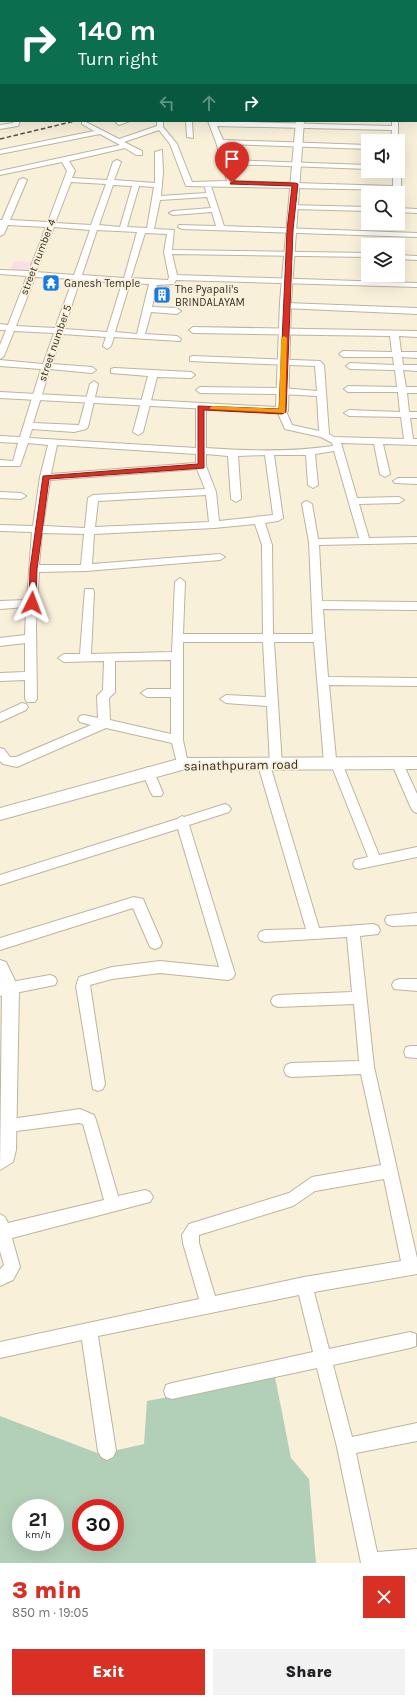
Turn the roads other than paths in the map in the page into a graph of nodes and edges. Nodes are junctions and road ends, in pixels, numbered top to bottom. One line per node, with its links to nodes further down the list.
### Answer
1 (16, 122): 10 (street)
2 (123, 122): 5 (street)
3 (189, 122): 12 (street)
4 (84, 123): 11 (street)
5 (119, 123)
6 (212, 123): 8 (street); 14 (street)
7 (160, 124): 13 (street); 30 (street)
8 (300, 124): 9 (street); 15 (street)
9 (395, 125)
10 (0, 127)
11 (101, 132): 13 (street); 18 (street)
12 (191, 137)
13 (118, 142): 16 (street)
14 (220, 142): 15 (street); 23 (street)
15 (298, 144): 17 (street); 24 (street)
16 (127, 146): 20 (street); 21 (street)
17 (361, 147)
18 (0, 152)
19 (159, 152): 34 (street)
20 (139, 153)
21 (65, 160): 26 (street); 28 (street, street number 4)
22 (117, 162): 29 (street, street number 5)
23 (226, 162): 24 (street); 31 (street)
24 (297, 165): 25 (street); 33 (street)
25 (361, 167)
26 (0, 174)
27 (23, 180): 44 (street)
28 (68, 180): 29 (street); 45 (street, street number 4)
29 (110, 183): 32 (street); 47 (street, street number 5)
30 (206, 183): 31 (street); 36 (street)
31 (232, 183): 33 (street)
32 (136, 184): 34 (street); 49 (street)
33 (295, 184): 35 (street); 38 (street)
34 (159, 185): 37 (street)
35 (361, 188)
36 (210, 195): 37 (street); 40 (street)
37 (157, 198): 50 (street)
38 (293, 207): 39 (street); 51 (street)
39 (361, 209)
40 (215, 210): 43 (street); 48 (street)
41 (405, 210): 42 (street)
42 (417, 211)
43 (174, 213)
44 (2, 222): 45 (street); 52 (street)
45 (50, 225): 47 (street); 60 (street, street number 4)
46 (182, 227): 48 (street)
47 (95, 228): 49 (street); 61 (street, street number 5)
48 (221, 228): 51 (street)
49 (123, 229): 50 (street)
50 (146, 230): 54 (street); 64 (street)
51 (290, 230): 53 (street); 55 (street)
52 (0, 234)
53 (417, 235)
54 (168, 252): 55 (street); 62 (street)
55 (289, 254): 56 (street); 63 (street)
56 (361, 255)
57 (405, 257): 58 (street)
58 (417, 258)
59 (0, 272): 60 (street)
60 (32, 274): 61 (street); 72 (street, street number 4)
61 (78, 277): 64 (street); 74 (street, street number 5)
62 (173, 277): 63 (street); 65 (street)
63 (287, 279): 66 (street); 67 (street)
64 (127, 280): 65 (street); 78 (street)
65 (154, 282): 68 (street)
66 (417, 285)
67 (286, 306): 70 (street); 75 (street)
68 (146, 309): 69 (street); 79 (street)
69 (177, 311)
70 (417, 311)
71 (0, 327): 72 (street)
72 (11, 328): 74 (street); 85 (street, street number 4)
73 (193, 330): 75 (street)
74 (59, 331): 78 (street); 89 (street, street number 5)
75 (284, 332): 76 (street); 87 (street)
76 (394, 334): 77 (street); 83 (street)
77 (417, 334)
78 (111, 335): 79 (street); 81 (street)
79 (140, 336): 80 (street)
80 (177, 338)
81 (107, 346)
82 (343, 354): 83 (street)
83 (398, 354): 84 (street); 91 (street)
84 (417, 355)
85 (0, 356)
86 (193, 359): 87 (street)
87 (284, 361): 102 (street); 103 (street)
88 (0, 363): 89 (street)
89 (47, 366): 93 (street); 105 (street, street number 5)
90 (350, 366): 91 (street)
91 (399, 368): 92 (street); 100 (street)
92 (417, 368)
93 (92, 370)
94 (114, 371): 95 (street)
95 (153, 374): 96 (street); 107 (street)
96 (191, 375)
97 (94, 384): 106 (street)
98 (348, 389): 100 (street)
99 (200, 390): 102 (street)
100 (402, 390): 101 (street); 111 (street)
101 (417, 390)
102 (282, 391): 103 (street); 109 (street)
103 (321, 394): 115 (street)
104 (0, 395): 105 (street)
105 (36, 397): 106 (street); 113 (street, street number 5)
106 (90, 400): 107 (street); 113 (street)
107 (145, 404): 108 (street); 114 (street)
108 (201, 407): 109 (street); 122 (street)
109 (282, 412): 115 (street)
110 (349, 413): 111 (street)
111 (406, 414): 112 (street); 119 (street)
112 (417, 415)
113 (28, 426): 117 (street, street number 5)
114 (138, 432)
115 (324, 435): 121 (street)
116 (0, 439): 117 (street)
117 (24, 440): 120 (street); 126 (street, street number 5)
118 (378, 441): 119 (street); 121 (street); 128 (street)
119 (413, 442)
120 (53, 443): 122 (street); 129 (street)
121 (337, 444): 123 (street); 138 (street)
122 (202, 452): 124 (street); 127 (street)
123 (310, 452): 125 (street); 132 (street)
124 (233, 453): 125 (street); 136 (street)
125 (269, 453): 140 (street)
126 (0, 463)
127 (201, 466): 129 (street); 133 (street)
128 (385, 474)
129 (45, 477): 143 (street)
130 (398, 481): 131 (street)
131 (417, 481)
132 (313, 484)
133 (211, 492): 141 (street); 144 (street)
134 (0, 495): 135 (street)
135 (21, 496)
136 (236, 499)
137 (399, 500): 138 (street)
138 (353, 501): 147 (street)
139 (307, 504): 146 (street)
140 (258, 520): 141 (street); 157 (street)
141 (214, 525): 144 (street)
142 (0, 528): 143 (street)
143 (38, 530): 144 (street); 150 (street)
144 (89, 531): 149 (street)
145 (417, 540): 147 (street)
146 (314, 542): 147 (street); 155 (street)
147 (365, 542)
148 (220, 557): 149 (street)
149 (86, 568): 150 (street)
150 (34, 569): 153 (street)
151 (180, 582): 159 (street)
152 (89, 592): 165 (street)
153 (32, 603): 154 (street); 158 (street)
154 (0, 605)
155 (317, 605): 156 (street); 160 (street)
156 (417, 606)
157 (268, 637): 159 (street); 160 (street); 174 (street)
158 (32, 638): 161 (street); 166 (street)
159 (178, 638): 162 (street)
160 (319, 638): 168 (street)
161 (0, 642)
162 (177, 656): 163 (street); 170 (street)
163 (110, 657): 165 (street); 178 (street)
164 (64, 658): 165 (street)
165 (85, 658)
166 (31, 676): 167 (street); 172 (street)
167 (0, 677)
168 (323, 681): 169 (street); 182 (street)
169 (417, 682)
170 (177, 692): 171 (street); 179 (street)
171 (147, 693)
172 (31, 699)
173 (226, 699): 174 (street)
174 (272, 702): 185 (street)
175 (22, 707): 176 (street)
176 (0, 718)
177 (84, 719): 178 (street)
178 (104, 724): 179 (street); 180 (street)
179 (177, 740): 184 (street)
180 (0, 752)
181 (397, 762): 182 (street, sainathpuram road); 183 (street, sainathpuram road); 189 (street)
182 (333, 763): 185 (street, sainathpuram road); 193 (street)
183 (417, 763)
184 (182, 764): 185 (street, sainathpuram road); 186 (street, sainathpuram road)
185 (270, 765): 200 (street)
186 (148, 772): 187 (street); 190 (street, sainathpuram road)
187 (157, 793)
188 (225, 808): 191 (street)
189 (417, 808)
190 (0, 814)
191 (182, 821): 195 (street); 213 (street)
192 (417, 852): 193 (street)
193 (375, 860): 194 (street)
194 (359, 864)
195 (0, 880)
196 (417, 919): 197 (street)
197 (392, 920)
198 (373, 930): 199 (street)
199 (353, 931): 200 (street); 209 (street)
200 (314, 934): 201 (street)
201 (265, 936)
202 (155, 943): 203 (street)
203 (0, 944)
204 (0, 967): 208 (street)
205 (50, 981): 208 (street)
206 (417, 985): 207 (street)
207 (399, 986)
208 (6, 990): 214 (street)
209 (360, 998): 210 (street); 211 (street)
210 (278, 1001)
211 (367, 1067): 212 (street); 217 (street)
212 (291, 1070)
213 (98, 1084)
214 (5, 1098): 215 (street)
215 (10, 1125): 216 (street); 219 (street)
216 (0, 1161)
217 (390, 1171): 221 (street); 224 (street)
218 (145, 1196): 219 (street)
219 (113, 1205): 220 (street)
220 (2, 1227): 222 (street)
221 (413, 1267): 223 (street)
222 (0, 1278)
223 (304, 1285): 224 (street); 228 (street)
224 (209, 1304): 225 (street)
225 (89, 1330): 227 (street); 232 (street)
226 (410, 1340): 228 (street)
227 (0, 1350)
228 (324, 1357): 229 (street); 231 (street)
229 (172, 1391)
230 (417, 1432): 231 (street)
231 (346, 1447): 234 (street)
232 (107, 1451)
233 (417, 1558): 234 (street)
234 (370, 1562)

